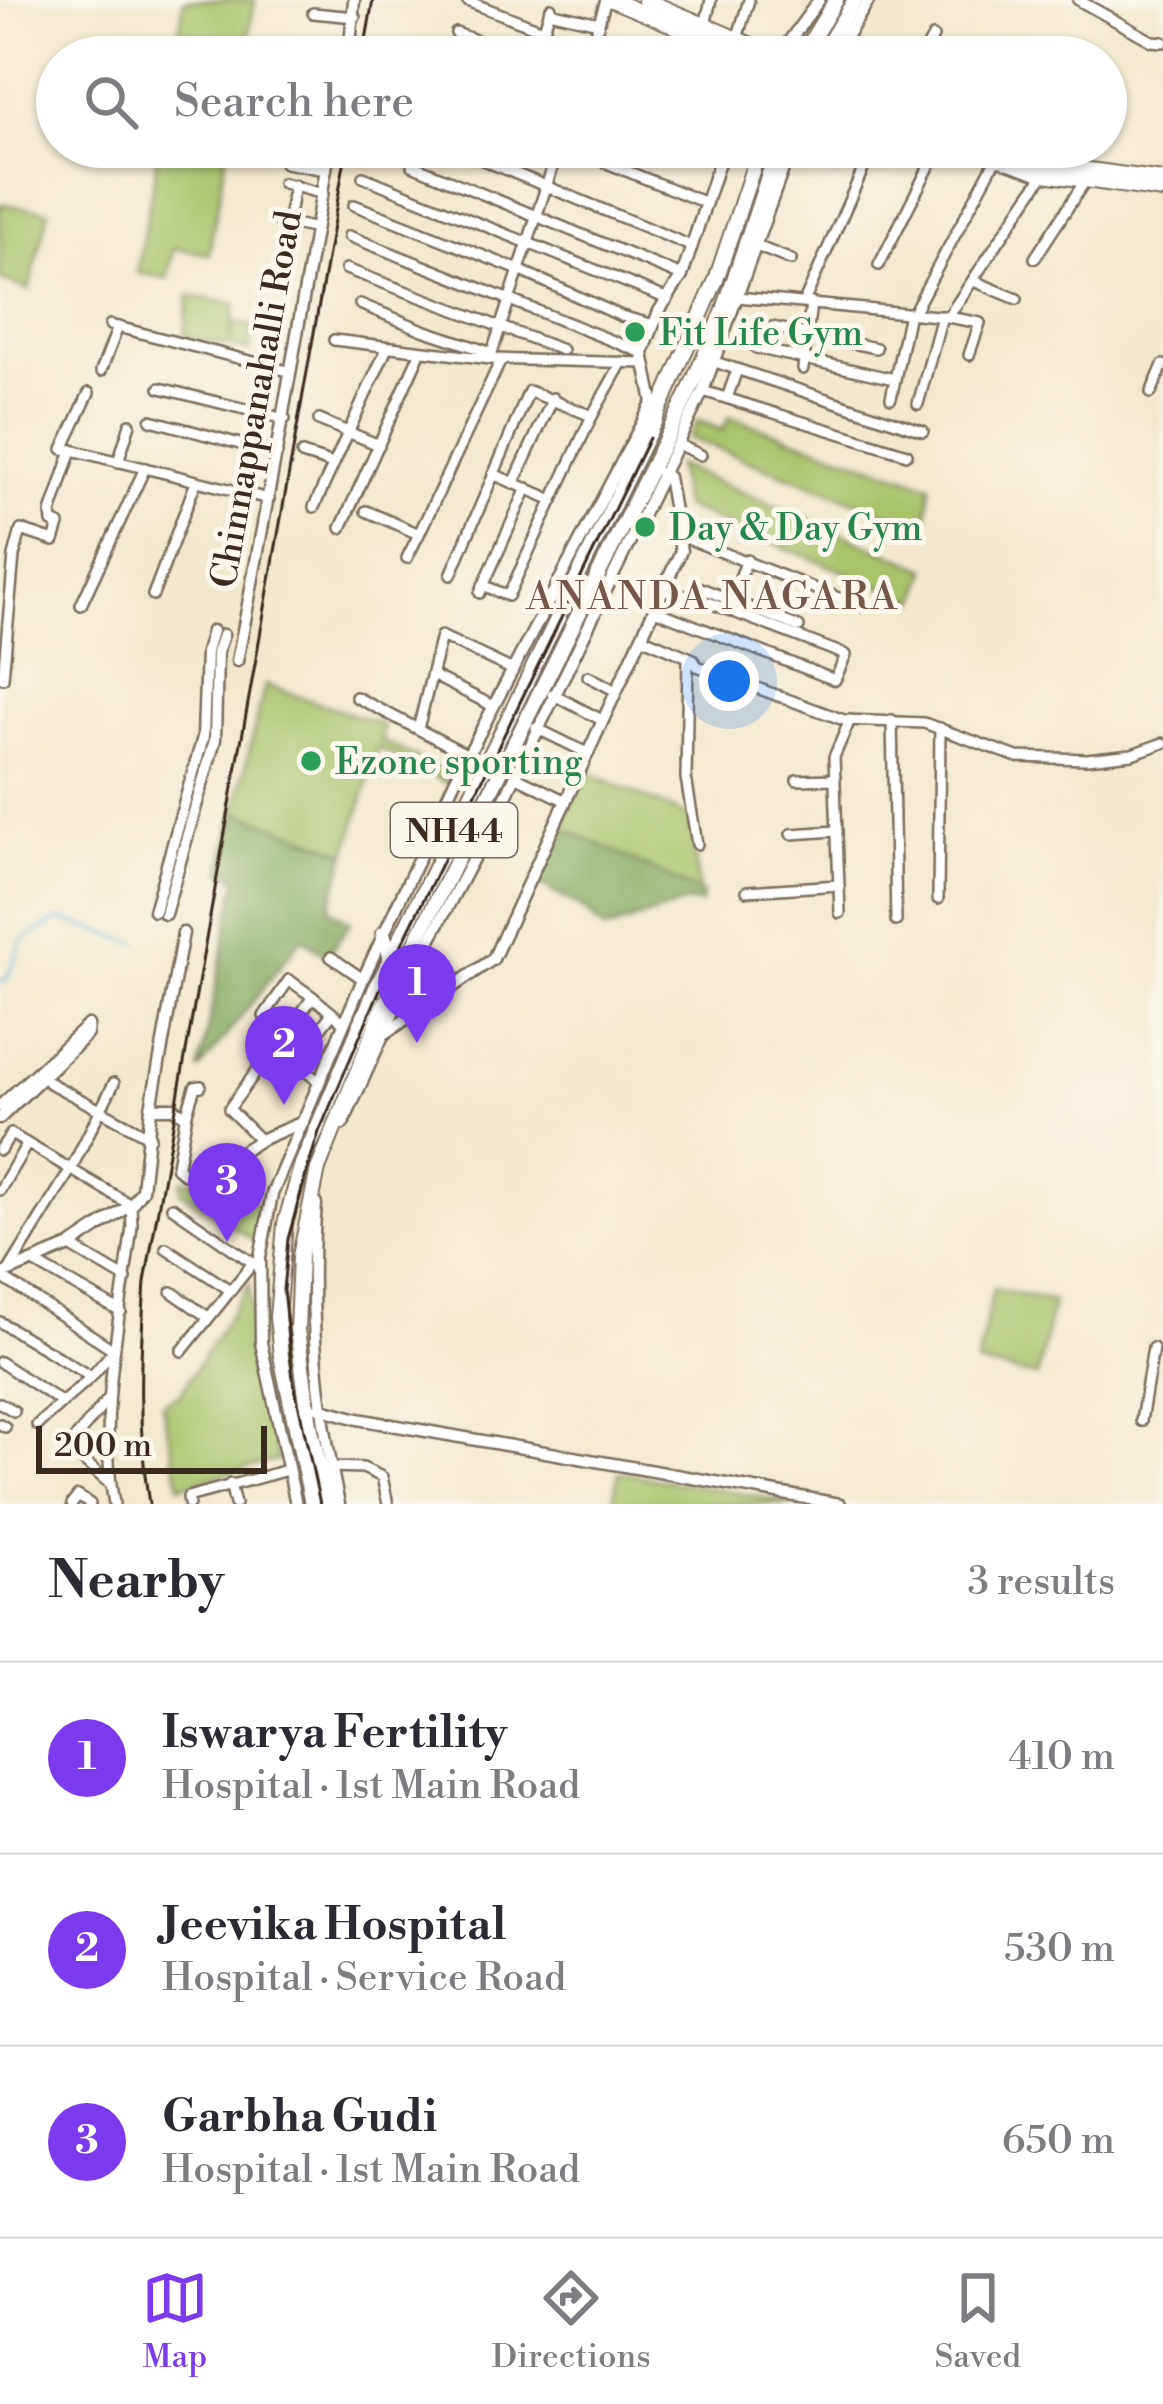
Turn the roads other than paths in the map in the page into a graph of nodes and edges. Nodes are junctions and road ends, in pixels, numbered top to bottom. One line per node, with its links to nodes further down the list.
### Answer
1 (354, 0): 14 (street)
2 (609, 0): 15 (street); 23 (main road)
3 (645, 0): 12 (main road)
4 (711, 0): 16 (street)
5 (749, 0): 25 (street)
6 (819, 0): 26 (street)
7 (836, 0): 27 (main road)
8 (855, 0): 28 (main road)
9 (868, 0): 29 (street)
10 (1078, 0): 30 (street)
11 (467, 1): 17 (street)
12 (678, 7): 16 (main road)
13 (313, 14): 14 (street)
14 (355, 17): 19 (street)
15 (599, 22): 17 (street); 22 (street)
16 (705, 26): 24 (main road)
17 (543, 30): 21 (street)
18 (456, 34): 20 (street)
19 (352, 36)
20 (462, 36)
21 (541, 36)
22 (595, 36)
23 (702, 36)
24 (720, 36)
25 (745, 36)
26 (794, 36)
27 (814, 36)
28 (833, 36)
29 (847, 36)
30 (1163, 41)
31 (314, 168): 45 (street)
32 (420, 168): 55 (street)
33 (501, 168): 50 (street)
34 (551, 168): 50 (street)
35 (611, 168): 53 (street)
36 (717, 168): 53 (street)
37 (753, 168): 105 (main road, NH44)
38 (771, 168): 123 (main road, NH44)
39 (783, 168): 59 (street)
40 (863, 168): 72 (street)
41 (928, 168): 63 (street)
42 (988, 168): 74 (street)
43 (1029, 168): 46 (main road)
44 (1074, 168): 48 (main road)
45 (326, 170): 52 (street, Chinnappanahalli Road)
46 (1044, 175): 49 (main road); 67 (street)
47 (363, 177): 58 (street)
48 (1163, 180)
49 (1085, 182): 51 (main road); 61 (street)
50 (545, 187): 55 (street); 60 (street)
51 (1163, 191)
52 (323, 194): 56 (street, Chinnappanahalli Road); 56 (street)
53 (706, 203): 60 (street)
54 (354, 205): 65 (street)
55 (537, 215): 58 (street); 66 (street)
56 (316, 229): 93 (street, Chinnappanahalli Road)
57 (349, 236): 70 (street)
58 (527, 243): 65 (street); 71 (street)
59 (754, 245): 62 (street); 68 (street)
60 (691, 247): 66 (street)
61 (1035, 259)
62 (791, 260)
63 (879, 265)
64 (346, 269): 78 (street)
65 (519, 270): 70 (street); 76 (street)
66 (682, 276): 71 (street)
67 (974, 281): 69 (street); 75 (street)
68 (738, 297): 72 (street); 90 (street)
69 (1017, 298)
70 (509, 299): 78 (street); 88 (street)
71 (668, 299): 76 (street)
72 (808, 303): 74 (street); 79 (street)
73 (360, 304): 87 (street)
74 (911, 313): 75 (street); 96 (street)
75 (945, 316): 86 (street); 104 (street)
76 (654, 325): 88 (street)
77 (772, 327): 79 (street)
78 (500, 328): 84 (street); 87 (street)
79 (810, 333): 83 (street); 91 (street)
80 (334, 340): 81 (street)
81 (387, 348): 85 (street); 112 (street)
82 (756, 348): 91 (street)
83 (876, 348)
84 (562, 350)
85 (420, 353): 87 (street); 114 (street)
86 (969, 355)
87 (494, 357): 89 (street); 133 (street)
88 (644, 358): 89 (street); 105 (street)
89 (622, 362): 106 (street)
90 (715, 362): 94 (street); 98 (street)
91 (804, 364): 96 (street)
92 (1163, 365): 100 (street)
93 (288, 370): 95 (street); 107 (street, Chinnappanahalli Road)
94 (737, 370): 102 (street); 111 (street)
95 (101, 371)
96 (895, 380): 103 (street)
97 (160, 388): 107 (street)
98 (703, 391): 102 (street); 113 (street)
99 (88, 393): 115 (street)
100 (1150, 393)
101 (553, 398): 106 (street); 124 (street); 126 (street)
102 (727, 398): 118 (street)
103 (891, 398)
104 (918, 404)
105 (656, 407): 156 (street); 177 (main road, NH44)
106 (592, 416): 129 (street)
107 (285, 419): 116 (street, Chinnappanahalli Road)
108 (151, 420): 116 (street)
109 (319, 420): 112 (street)
110 (130, 424): 120 (street)
111 (923, 431)
112 (348, 433): 114 (street); 121 (street)
113 (677, 444): 119 (street); 123 (street)
114 (379, 445): 132 (street)
115 (72, 450): 120 (street); 136 (street)
116 (277, 454): 128 (street, Chinnappanahalli Road)
117 (302, 454): 121 (street)
118 (908, 454)
119 (701, 455)
120 (118, 462): 122 (street)
121 (334, 464): 130 (street)
122 (145, 468): 125 (street); 146 (street)
123 (656, 470): 134 (street); 161 (street); 221 (main road, NH44)
124 (493, 474): 126 (street); 139 (street)
125 (196, 482): 128 (street); 143 (street)
126 (514, 483): 127 (street)
127 (527, 488): 129 (street); 129 (street)
128 (269, 499): 155 (street, Chinnappanahalli Road)
129 (553, 500)
130 (314, 507)
131 (366, 511): 133 (street)
132 (341, 528)
133 (418, 534): 137 (street)
134 (681, 536): 138 (street); 141 (street)
135 (0, 553): 136 (street)
136 (14, 556): 142 (street)
137 (406, 558)
138 (747, 560): 144 (street); 147 (street)
139 (451, 574)
140 (698, 587): 144 (street)
141 (664, 590): 145 (street); 148 (street)
142 (5, 592): 151 (street)
143 (153, 595)
144 (731, 600): 150 (street)
145 (695, 602): 149 (street); 149 (street)
146 (81, 605)
147 (859, 606)
148 (654, 610): 149 (street); 153 (street)
149 (687, 623)
150 (799, 627)
151 (3, 631): 159 (street)
152 (217, 633): 185 (street)
153 (641, 637): 154 (street); 160 (street)
154 (688, 657): 165 (street); 181 (street)
155 (237, 661)
156 (513, 670): 157 (street); 163 (street)
157 (432, 675): 163 (street); 169 (street)
158 (588, 676): 160 (street)
159 (3, 678)
160 (616, 691): 164 (street)
161 (552, 694): 164 (street); 167 (street)
162 (356, 697): 169 (street)
163 (494, 706): 172 (street)
164 (602, 720): 171 (street)
165 (850, 720): 166 (street); 174 (street)
166 (892, 720): 168 (street); 187 (street)
167 (536, 728): 171 (street); 173 (street)
168 (940, 728): 170 (street); 184 (street)
169 (418, 729): 172 (street)
170 (1163, 743)
171 (586, 753): 176 (street)
172 (468, 754): 178 (street)
173 (515, 776): 176 (street); 197 (street)
174 (836, 779): 175 (street); 179 (street)
175 (796, 780)
176 (566, 801): 197 (street)
177 (458, 821): 178 (main road); 191 (main road, NH44)
178 (434, 826): 189 (street)
179 (837, 831): 180 (street); 182 (street)
180 (791, 834)
181 (697, 844)
182 (839, 885): 183 (street); 186 (street)
183 (747, 891)
184 (938, 898)
185 (159, 912)
186 (840, 913)
187 (896, 921)
188 (183, 932): 206 (street)
189 (383, 934): 191 (main road); 192 (street)
190 (331, 957): 192 (street)
191 (391, 958): 220 (main road, NH44)
192 (363, 979): 196 (street)
193 (313, 997): 194 (street); 195 (street); 198 (street)
194 (332, 1013): 196 (street); 199 (street)
195 (264, 1016)
196 (344, 1023): 201 (street)
197 (385, 1034): 244 (street)
198 (284, 1037)
199 (302, 1053)
200 (48, 1082): 204 (street)
201 (318, 1082): 209 (street); 211 (street)
202 (115, 1083): 204 (street)
203 (201, 1086): 207 (street)
204 (109, 1105): 210 (street); 214 (street)
205 (0, 1106): 208 (street)
206 (151, 1108): 207 (street); 210 (street)
207 (186, 1116): 211 (street)
208 (0, 1118)
209 (303, 1122): 211 (street); 223 (street)
210 (150, 1136): 216 (street)
211 (260, 1140)
212 (27, 1144): 213 (street); 214 (street); 215 (street)
213 (0, 1150)
214 (71, 1169): 216 (street); 224 (street)
215 (0, 1190)
216 (131, 1205): 218 (street); 225 (street)
217 (172, 1207): 223 (street)
218 (70, 1246): 222 (street); 225 (street)
219 (166, 1248): 226 (street)
220 (280, 1260): 221 (main road); 230 (main road, NH44)
221 (299, 1261): 229 (main road, NH44)
222 (34, 1262): 224 (street); 228 (street)
223 (256, 1265): 226 (street); 239 (street)
224 (3, 1274): 235 (street)
225 (125, 1280): 228 (street)
226 (230, 1291): 231 (street)
227 (172, 1292): 231 (street)
228 (121, 1312): 235 (street)
229 (298, 1315): 230 (main road); 244 (main road, NH44)
230 (278, 1316): 240 (main road, NH44)
231 (208, 1317): 236 (street)
232 (4, 1324): 233 (street); 238 (street)
233 (0, 1341)
234 (1153, 1348): 247 (street)
235 (113, 1350): 238 (street); 241 (street)
236 (182, 1351)
237 (0, 1361): 243 (street)
238 (91, 1377): 243 (street)
239 (266, 1379): 240 (main road); 251 (street)
240 (288, 1389): 260 (main road, NH44)
241 (111, 1396): 252 (street); 252 (street)
242 (0, 1402): 245 (street)
243 (62, 1402): 249 (street)
244 (314, 1408): 246 (street); 248 (street); 261 (main road, NH44)
245 (14, 1412)
246 (358, 1419): 248 (street); 264 (street)
247 (1142, 1421)
248 (323, 1424): 250 (street)
249 (38, 1425)
250 (331, 1467): 262 (street); 263 (street)
251 (287, 1470): 253 (street); 259 (street)
252 (110, 1484): 257 (street)
253 (230, 1484): 254 (street); 258 (street)
254 (188, 1500)
255 (72, 1504): 256 (street)
256 (90, 1504)
257 (114, 1504)
258 (235, 1504)
259 (296, 1504)
260 (312, 1504)
261 (328, 1504)
262 (339, 1504)
263 (388, 1504)
264 (840, 1504)

